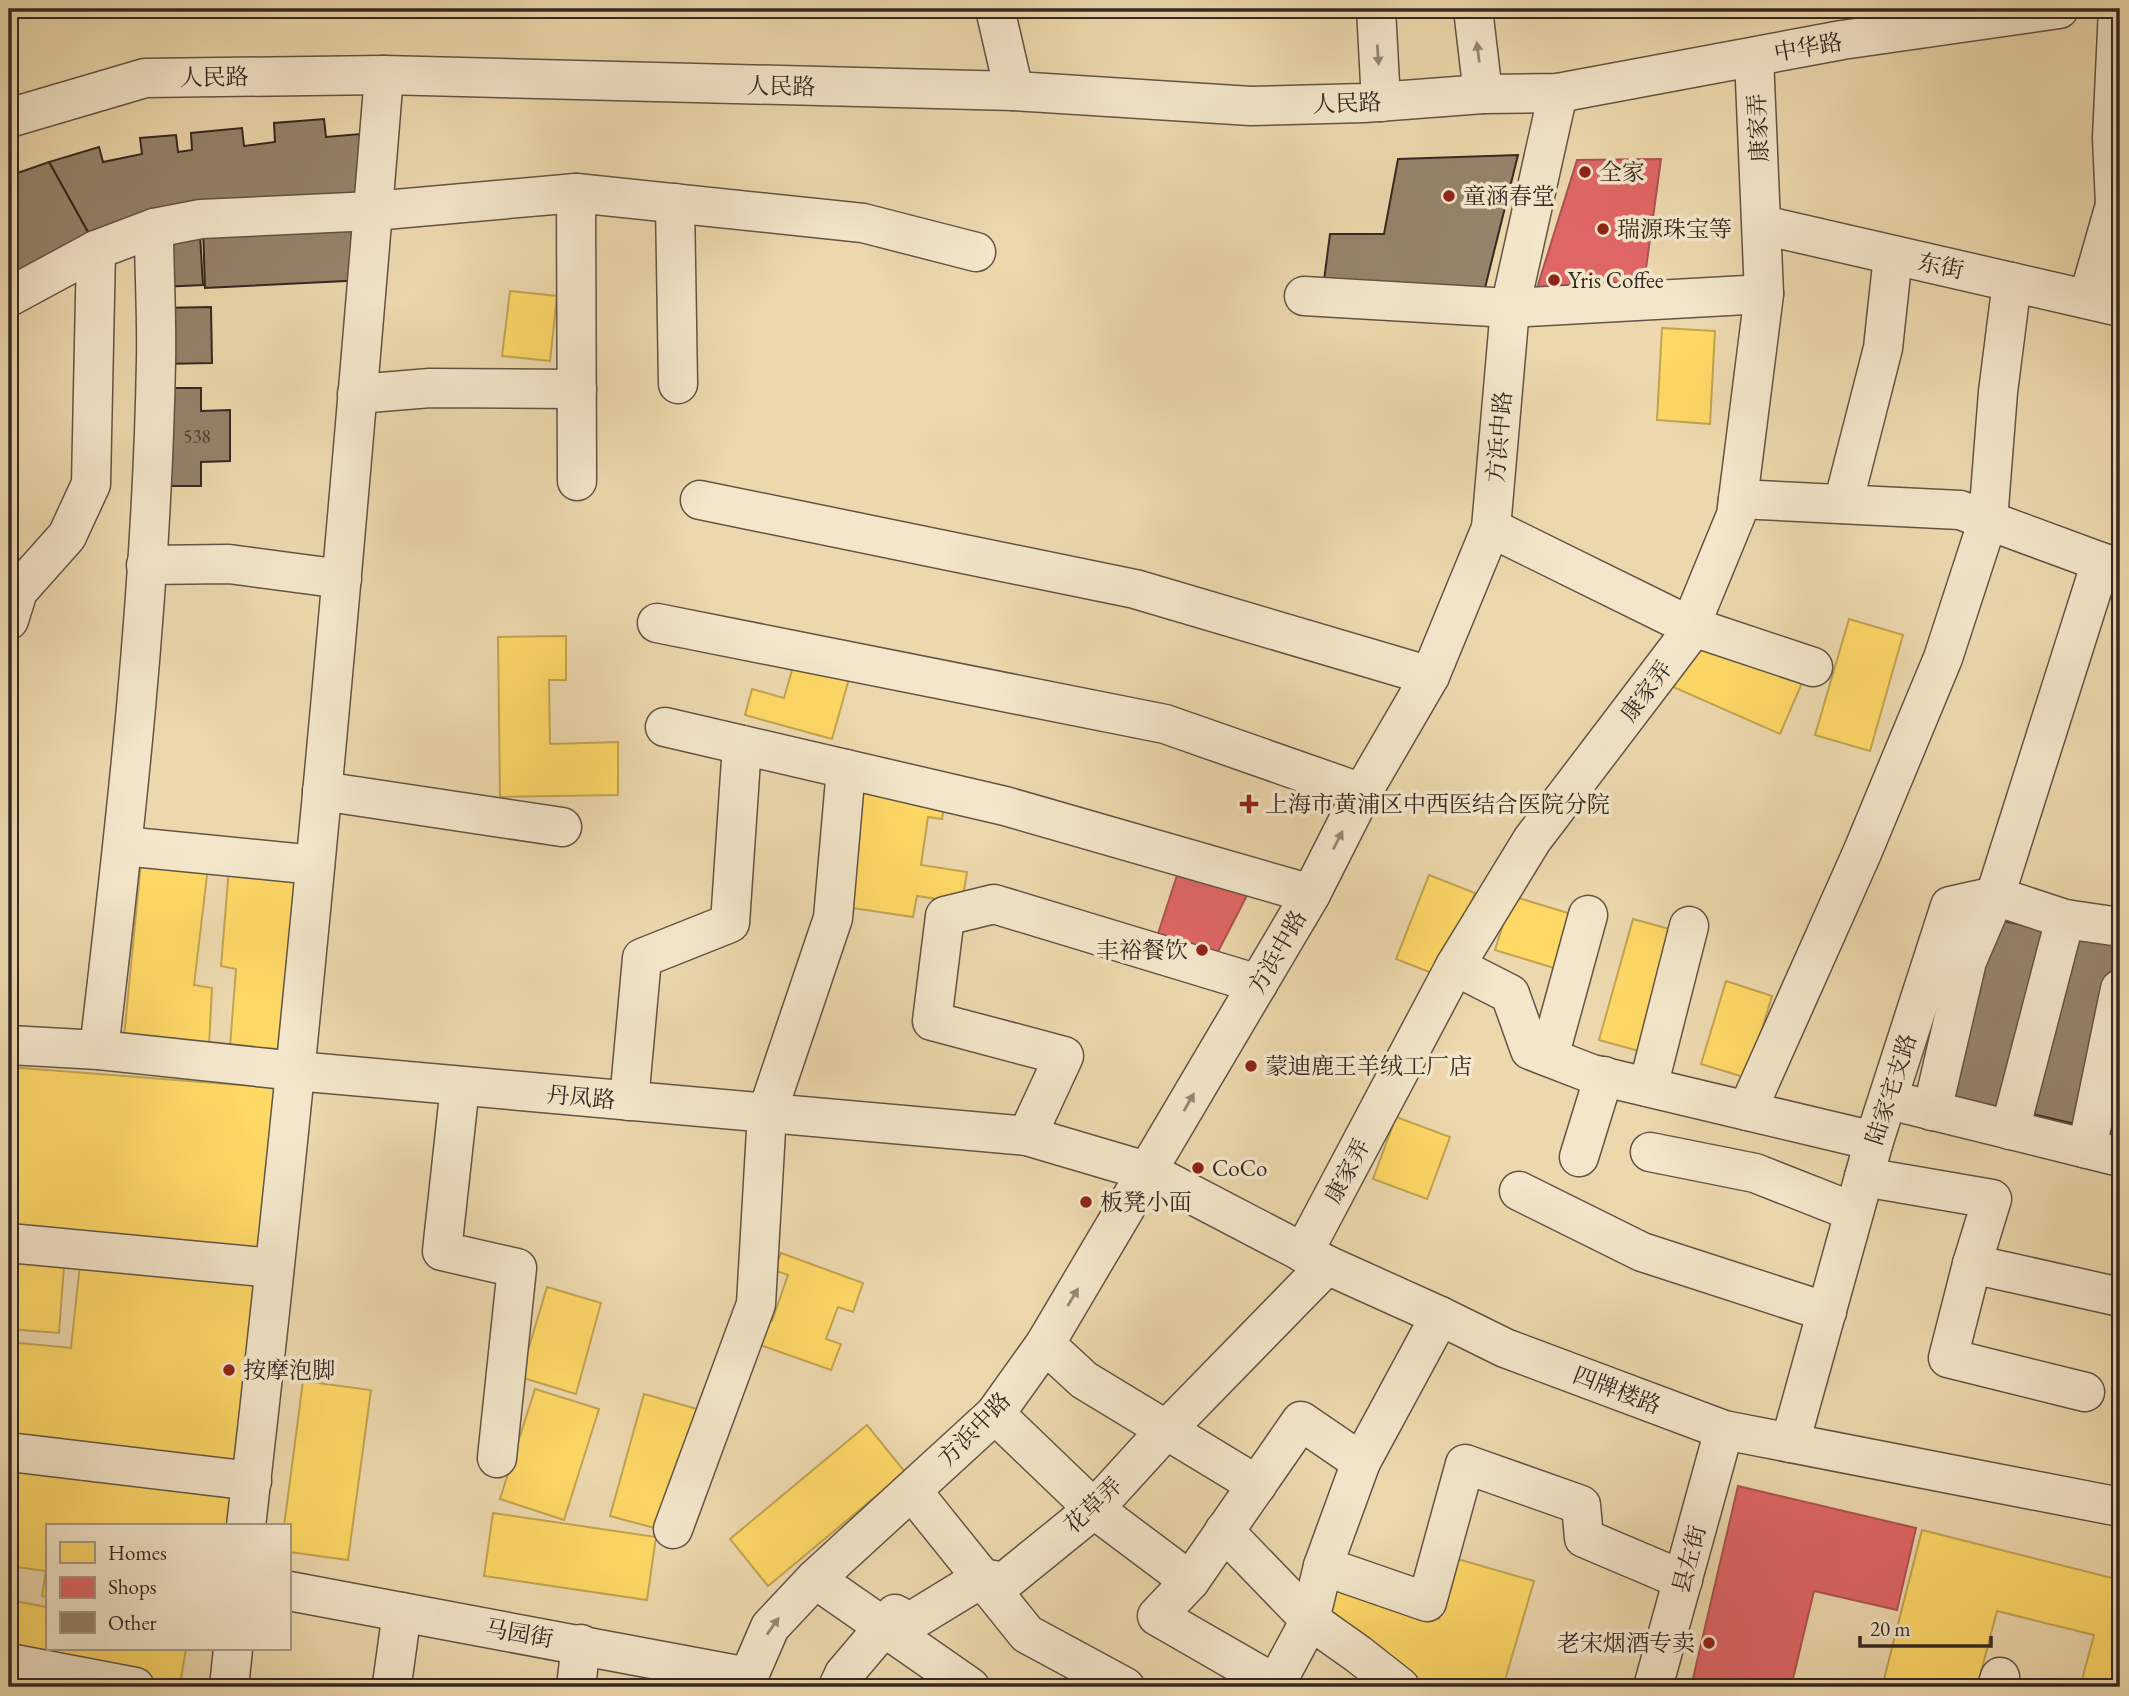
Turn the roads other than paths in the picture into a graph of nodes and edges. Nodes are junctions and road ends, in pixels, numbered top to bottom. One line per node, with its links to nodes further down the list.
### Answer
1 (995, 9): 9 (street)
2 (1376, 9): 12 (street, one-way to 12)
3 (1473, 9): 11 (street, one-way to 3)
4 (2059, 9): 6 (street, 中华路)
5 (2118, 9): 14 (street)
6 (1841, 24): 7 (street, 中华路)
7 (1754, 57): 10 (street, 中华路); 18 (street, 康家弄)
8 (384, 75): 9 (street, 人民路); 13 (street, 人民路); 17 (street)
9 (1014, 91): 12 (street, 人民路)
10 (1558, 93): 11 (street, 人民路); 28 (street, 方浜中路)
11 (1483, 94): 12 (street, 人民路)
12 (1381, 102)
13 (9, 118)
14 (2116, 138): 27 (street)
15 (576, 193): 16 (street); 17 (street); 30 (street)
16 (675, 203): 21 (street); 29 (street)
17 (373, 211): 19 (street); 31 (street)
18 (1763, 225): 22 (street, 东街); 24 (street, 康家弄)
19 (153, 228): 20 (street); 38 (street)
20 (96, 250): 26 (street); 41 (street)
21 (976, 253)
22 (1893, 256): 23 (street, 东街); 35 (street)
23 (2012, 282): 27 (street, 东街); 36 (street)
24 (1764, 294): 28 (street); 33 (street, 康家弄)
25 (1304, 296): 28 (street)
26 (9, 297)
27 (2104, 303)
28 (1510, 308): 37 (street, 方浜中路)
29 (678, 384)
30 (577, 389): 31 (street); 32 (street)
31 (357, 394): 40 (street)
32 (577, 481)
33 (1738, 499): 35 (street); 43 (street, 康家弄)
34 (700, 500): 45 (street)
35 (1843, 504): 36 (street)
36 (1988, 520): 39 (street); 72 (street)
37 (1491, 528): 43 (street); 45 (street, 方浜中路)
38 (146, 565): 40 (street); 52 (street)
39 (2110, 565): 55 (street)
40 (342, 579): 49 (street)
41 (12, 598)
42 (657, 623): 50 (street)
43 (1690, 626): 44 (street); 60 (street, 康家弄)
44 (1813, 667)
45 (1430, 676): 50 (street, 方浜中路)
46 (665, 727): 47 (street)
47 (742, 745): 48 (street); 71 (street)
48 (846, 769): 54 (street); 74 (street)
49 (322, 791): 51 (street); 53 (street)
50 (1362, 793): 54 (street, 方浜中路, one-way to 50)
51 (562, 827)
52 (123, 846): 53 (street); 64 (street)
53 (315, 865): 66 (street)
54 (1311, 894): 61 (street, 方浜中路)
55 (1995, 896): 57 (street); 70 (street, 陆家宅支路); 73 (street)
56 (1588, 915): 65 (street)
57 (2065, 919): 59 (street); 75 (street)
58 (1689, 926): 69 (street)
59 (2120, 927)
60 (1455, 966): 65 (street); 84 (street, 康家弄)
61 (1258, 984): 76 (street); 80 (street, 方浜中路, one-way to 61)
62 (2120, 989): 78 (street)
63 (9, 1045): 64 (street, 丹凤路)
64 (99, 1050): 66 (street, 丹凤路)
65 (1549, 1057): 67 (street)
66 (296, 1071): 68 (street, 丹凤路); 86 (street)
67 (1604, 1076): 69 (street); 79 (street)
68 (460, 1086): 71 (street, 丹凤路); 97 (street)
69 (1648, 1087): 72 (street)
70 (1887, 1100): 73 (street); 81 (street, 陆家宅支路)
71 (629, 1101): 74 (street, 丹凤路)
72 (1747, 1111): 81 (street)
73 (1932, 1111): 75 (street)
74 (767, 1113): 76 (street, 丹凤路); 105 (street)
75 (2010, 1130): 78 (street)
76 (1027, 1136): 80 (street, 丹凤路)
77 (1650, 1152): 81 (street)
78 (2104, 1153)
79 (1579, 1157)
80 (1149, 1172): 84 (street, 四牌楼路); 90 (street, 方浜中路, one-way to 80)
81 (1864, 1177): 85 (street); 88 (street, 陆家宅支路)
82 (1519, 1191): 88 (street)
83 (9, 1243): 86 (street)
84 (1315, 1259): 89 (street, 四牌楼路); 93 (street, 花草弄)
85 (1972, 1264): 87 (street); 91 (street)
86 (274, 1268): 99 (street)
87 (2120, 1297)
88 (1827, 1312): 95 (street, 陆家宅支路)
89 (1440, 1315): 94 (street, 四牌楼路); 98 (street)
90 (1045, 1344): 92 (street, 方浜中路); 93 (street)
91 (2085, 1392)
92 (996, 1413): 101 (street, 方浜中路); 103 (street)
93 (1166, 1430): 100 (street); 103 (street, 花草弄)
94 (1724, 1430): 95 (street, 四牌楼路); 110 (street, 县左街)
95 (1790, 1443): 102 (street, 四牌楼路)
96 (9, 1452): 99 (street)
97 (497, 1458)
98 (1361, 1462): 100 (street); 107 (street)
99 (251, 1481): 104 (street)
100 (1257, 1485): 106 (street)
101 (912, 1491): 108 (street); 109 (street, 方浜中路)
102 (2120, 1507)
103 (1094, 1510): 108 (street, 花草弄); 111 (street)
104 (246, 1524)
105 (673, 1529)
106 (1224, 1531): 111 (street); 114 (street)
107 (1323, 1566): 110 (street); 114 (street)
108 (982, 1578): 115 (street, 花草弄); 127 (street)
109 (815, 1579): 115 (street); 119 (street, 方浜中路, one-way to 109)
110 (1683, 1580): 129 (street, 县左街)
111 (1190, 1581): 120 (street)
112 (290, 1591): 113 (street, 马园街)
113 (402, 1612): 116 (street, 马园街); 123 (street)
114 (1310, 1620): 120 (street); 128 (street)
115 (884, 1628): 125 (street); 126 (street)
116 (581, 1644): 119 (street, 马园街); 124 (street)
117 (233, 1650): 122 (street)
118 (9, 1663): 121 (street)
119 (746, 1682)
120 (1275, 1686)
121 (135, 1687)
122 (229, 1687)
123 (395, 1687)
124 (576, 1687)
125 (838, 1687)
126 (970, 1687)
127 (1125, 1687)
128 (1400, 1687)
129 (1653, 1687)

